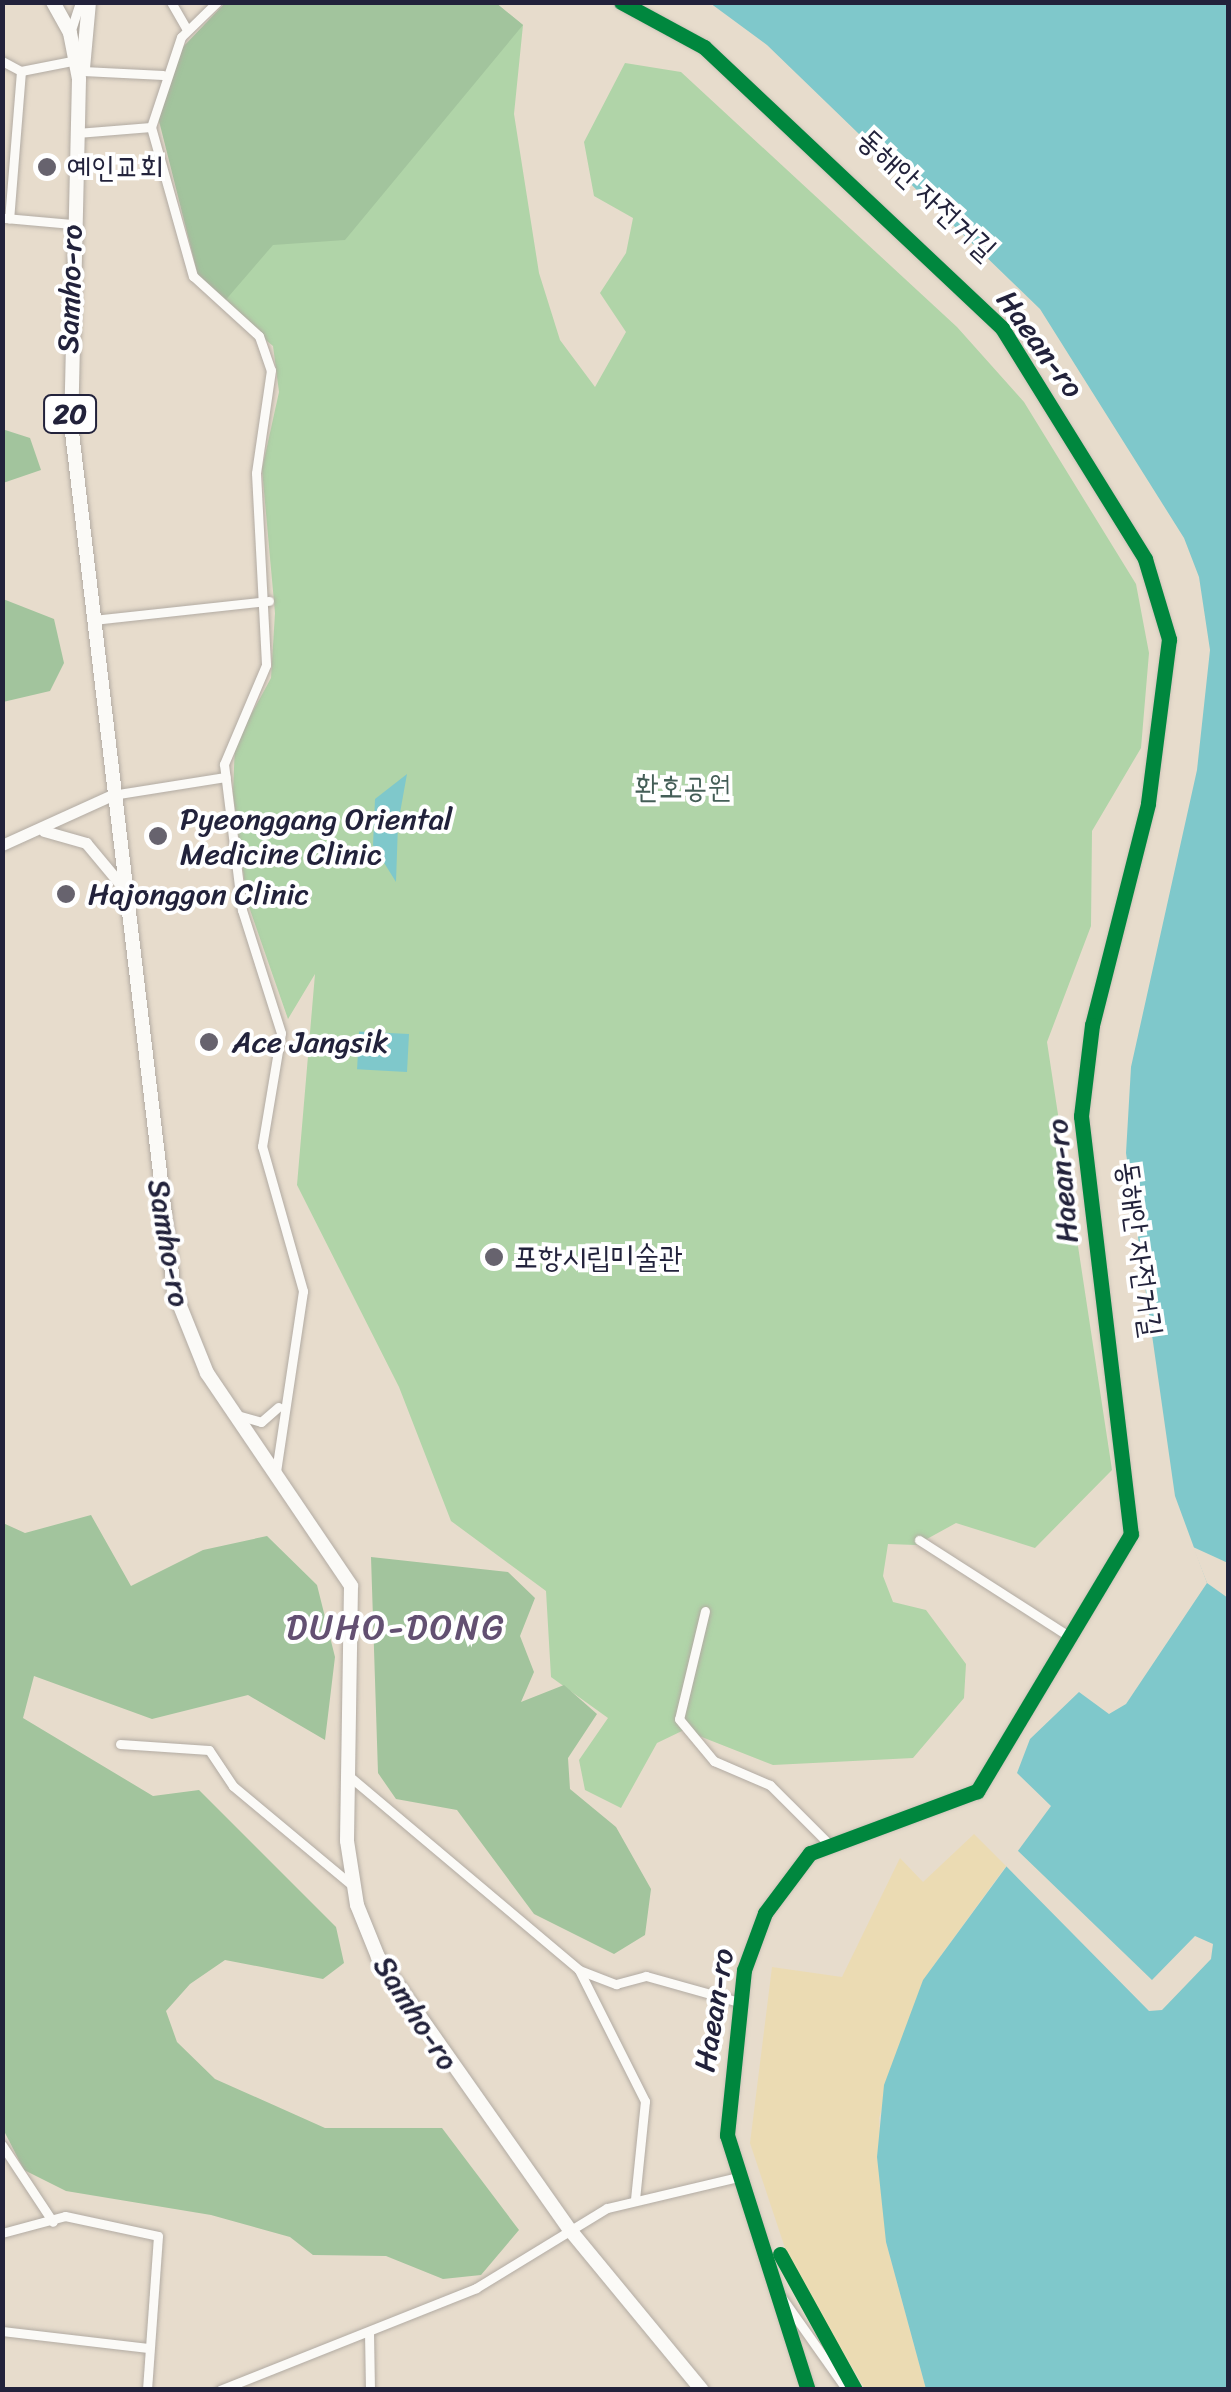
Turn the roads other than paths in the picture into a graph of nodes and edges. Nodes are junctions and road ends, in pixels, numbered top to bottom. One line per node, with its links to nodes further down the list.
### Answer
1 (53, 2): 8 (main road)
2 (80, 2): 8 (street)
3 (89, 2): 10 (main road, Samho-ro)
4 (171, 2): 7 (street)
5 (217, 2): 7 (street)
6 (621, 2): 31 (street, Haean-ro)
7 (187, 30): 12 (street)
8 (70, 32): 10 (main road)
9 (2, 61): 11 (street)
10 (80, 65): 11 (street); 12 (street); 16 (main road, Samho-ro)
11 (21, 71): 15 (street)
12 (163, 75): 14 (street)
13 (2, 125): 15 (street)
14 (151, 127): 16 (street); 19 (street)
15 (16, 132): 17 (street)
16 (77, 133): 18 (main road, Samho-ro / 20)
17 (6, 218): 18 (street)
18 (72, 224): 20 (main road, Samho-ro / 20)
19 (270, 602): 20 (street); 21 (street)
20 (91, 620): 22 (main road, Samho-ro / 20)
21 (226, 777): 22 (street); 26 (street)
22 (112, 795): 23 (street); 25 (main road, Samho-ro / 20)
23 (35, 832): 24 (street); 25 (street)
24 (2, 845)
25 (121, 885): 27 (main road, Samho-ro / 20)
26 (280, 1405): 27 (street); 28 (street)
27 (230, 1412): 28 (main road, Samho-ro / 20)
28 (276, 1471): 33 (main road, Samho-ro / 20)
29 (919, 1540): 31 (street)
30 (705, 1612): 34 (street)
31 (1070, 1637): 34 (street, Haean-ro)
32 (120, 1744): 35 (street)
33 (350, 1776): 35 (main road, Samho-ro / 20); 36 (street)
34 (828, 1843): 37 (street, Haean-ro)
35 (352, 1885): 42 (main road, Samho-ro / 20)
36 (579, 1970): 37 (street); 40 (street)
37 (739, 2002): 39 (street, Haean-ro)
38 (3, 2146): 41 (street)
39 (738, 2177): 40 (street); 44 (street, Haean-ro)
40 (635, 2199): 42 (street)
41 (53, 2222): 43 (street); 47 (street)
42 (570, 2230): 46 (street); 51 (main road, Samho-ro / 20)
43 (2, 2233)
44 (774, 2287): 52 (street, Haean-ro); 53 (street, Haean-ro)
45 (2, 2331): 47 (street)
46 (369, 2332): 49 (street); 50 (street)
47 (148, 2348): 48 (street)
48 (147, 2390)
49 (220, 2390)
50 (370, 2390)
51 (702, 2390)
52 (808, 2390)
53 (846, 2390)

